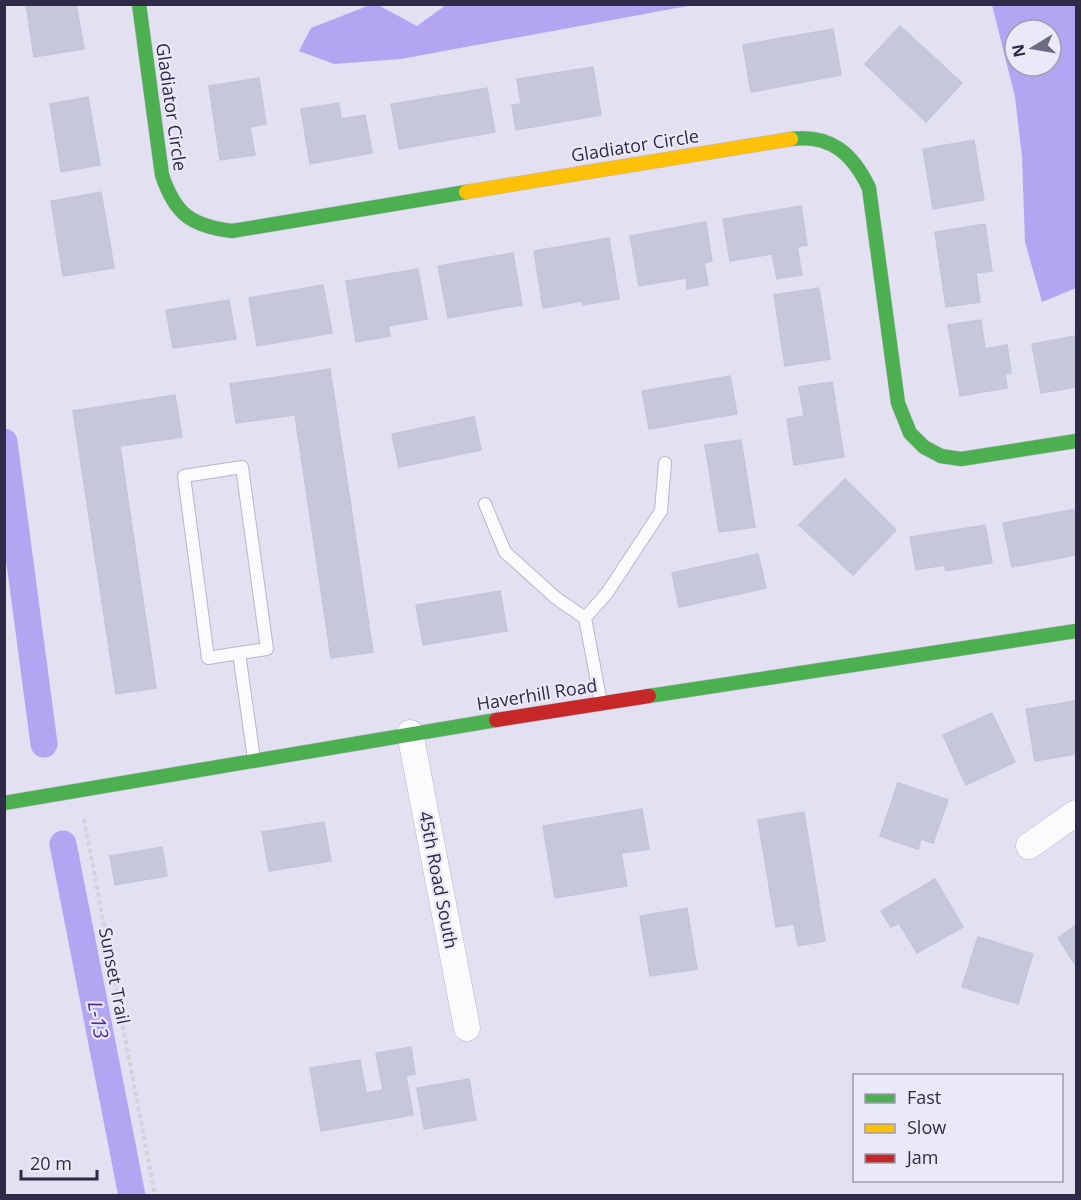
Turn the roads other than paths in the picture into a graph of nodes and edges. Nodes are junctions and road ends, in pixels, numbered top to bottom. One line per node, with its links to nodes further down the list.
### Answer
1 (139, 4): 2 (street, Gladiator Circle)
2 (1077, 441)
3 (665, 463): 5 (lane)
4 (485, 504): 5 (lane)
5 (585, 618): 8 (lane)
6 (1077, 632): 8 (street, Haverhill Road)
7 (239, 653): 7 (lane); 10 (lane)
8 (601, 704): 9 (street, Haverhill Road)
9 (410, 733): 10 (street, Haverhill Road); 14 (street, 45th Road South)
10 (255, 760): 11 (street, Haverhill Road)
11 (4, 803)
12 (1077, 813): 13 (street)
13 (1029, 846)
14 (467, 1028)

